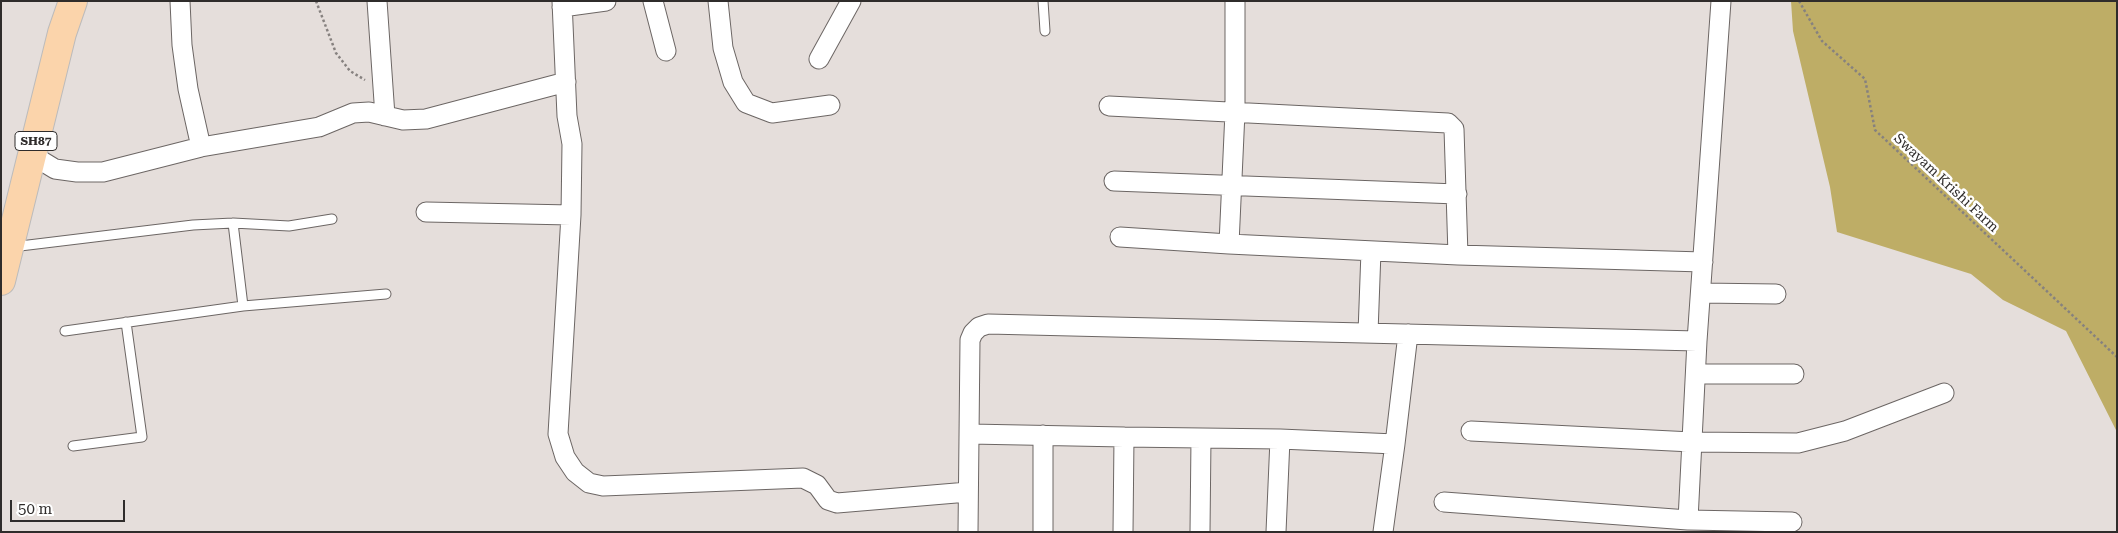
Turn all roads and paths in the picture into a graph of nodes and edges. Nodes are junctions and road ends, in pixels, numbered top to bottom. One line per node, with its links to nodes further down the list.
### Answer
1 (56, 1): 18 (main road, SH87)
2 (73, 1): 18 (main road, SH87)
3 (180, 1): 25 (street)
4 (316, 1): 19 (path)
5 (377, 1): 19 (street)
6 (606, 1): 14 (street)
7 (653, 1): 16 (street)
8 (718, 1): 21 (street)
9 (851, 1): 17 (street)
10 (1044, 1): 15 (lane)
11 (1235, 1): 23 (street)
12 (1720, 1): 40 (street)
13 (1799, 1): 51 (path, Swayam Krishi Farm)
14 (562, 4): 20 (street)
15 (1045, 31)
16 (666, 51)
17 (819, 58)
18 (47, 62): 26 (main road, SH87); 30 (main road, SH87)
19 (382, 82): 24 (street)
20 (566, 82): 24 (street); 32 (street)
21 (830, 104)
22 (1109, 106): 23 (street)
23 (1235, 112): 28 (street); 29 (street)
24 (385, 116): 25 (street)
25 (201, 146): 26 (street)
26 (32, 155): 37 (main road, SH87)
27 (1114, 181): 28 (street)
28 (1233, 185): 29 (street); 36 (street)
29 (1457, 194): 39 (street)
30 (1, 211)
31 (426, 212): 32 (street)
32 (571, 214): 64 (street)
33 (332, 220): 34 (lane)
34 (233, 223): 37 (lane); 45 (lane)
35 (1120, 237): 36 (street)
36 (1229, 244): 38 (street)
37 (5, 248): 41 (main road, SH87)
38 (1371, 251): 39 (street); 48 (street)
39 (1458, 255): 40 (street)
40 (1703, 262): 42 (street)
41 (1, 281)
42 (1701, 293): 44 (street); 50 (street)
43 (386, 294): 45 (lane)
44 (1776, 294)
45 (243, 306): 46 (lane)
46 (126, 322): 47 (lane); 63 (lane)
47 (65, 330)
48 (1368, 333): 49 (street); 56 (street)
49 (1408, 334): 50 (street); 62 (street)
50 (1697, 342): 52 (street)
51 (2117, 358)
52 (1696, 374): 53 (street); 61 (street)
53 (1794, 374)
54 (1944, 393): 61 (street)
55 (1471, 431): 61 (street)
56 (970, 434): 57 (street); 64 (street)
57 (1044, 435): 58 (street); 69 (street)
58 (1124, 437): 59 (street); 70 (street)
59 (1201, 438): 60 (street); 71 (street)
60 (1280, 439): 62 (street); 72 (street)
61 (1692, 442): 66 (street)
62 (1394, 444): 73 (street)
63 (73, 446)
64 (968, 492): 68 (street)
65 (1444, 502): 66 (street)
66 (1688, 520): 67 (street)
67 (1792, 522)
68 (968, 532)
69 (1043, 532)
70 (1123, 532)
71 (1200, 532)
72 (1276, 532)
73 (1383, 532)

